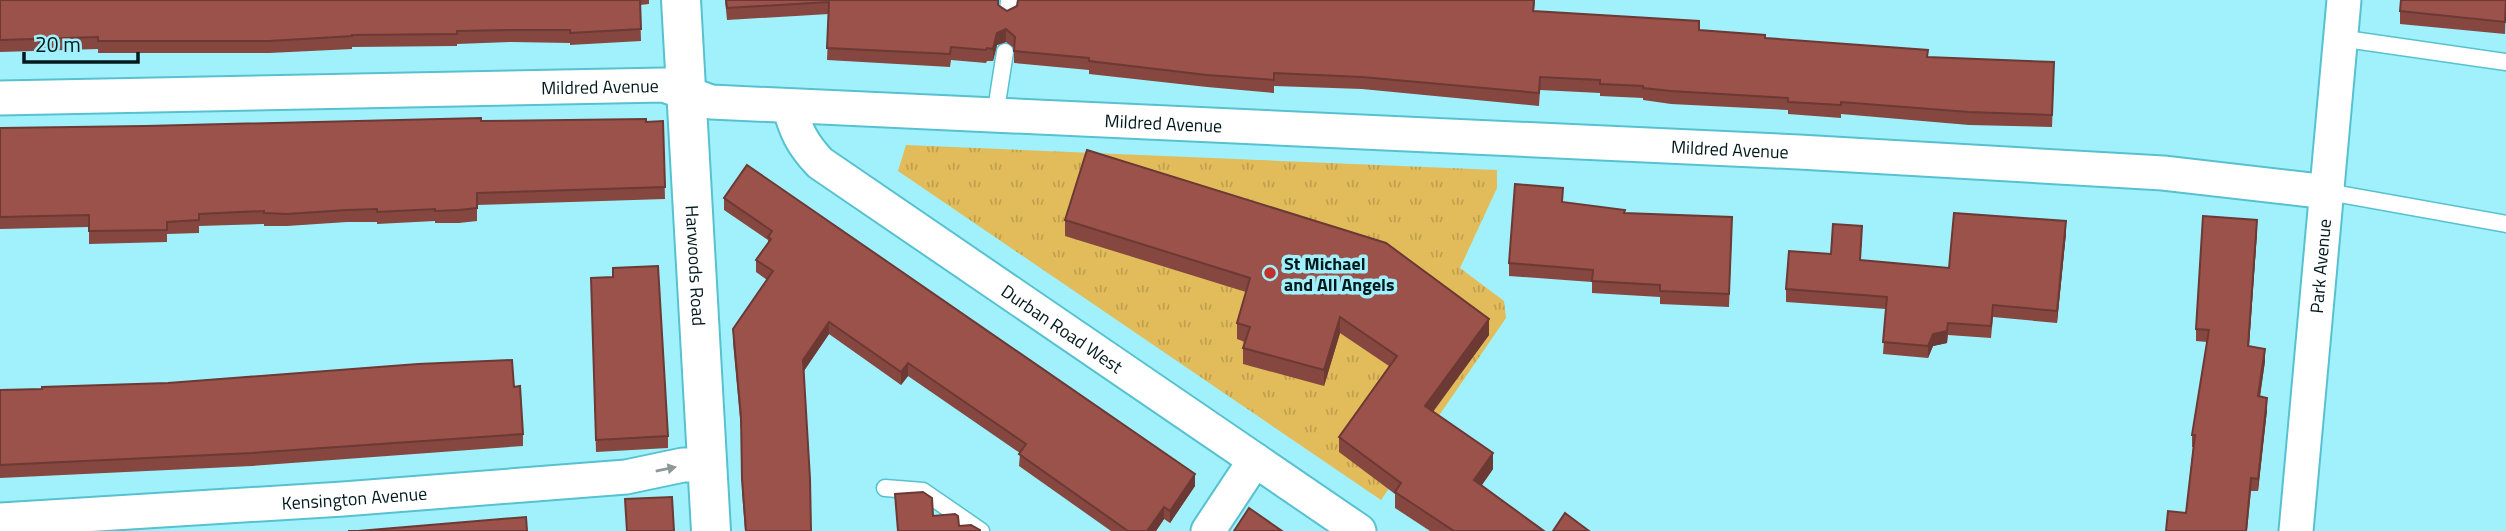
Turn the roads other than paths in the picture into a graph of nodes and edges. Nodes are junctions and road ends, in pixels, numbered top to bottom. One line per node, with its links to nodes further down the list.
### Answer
1 (681, 0): 6 (street, Harwoods Road)
2 (2344, 0): 3 (street, Park Avenue)
3 (2339, 38): 5 (lane); 10 (street, Park Avenue)
4 (1005, 51): 9 (lane)
5 (2506, 62)
6 (688, 94): 7 (street, Mildred Avenue); 8 (street, Mildred Avenue); 13 (street, Harwoods Road)
7 (0, 98)
8 (789, 106): 9 (street, Mildred Avenue); 12 (street, Durban Road West)
9 (995, 116): 10 (street, Mildred Avenue)
10 (2328, 192): 11 (lane); 20 (street, Park Avenue)
11 (2506, 224)
12 (1255, 460): 18 (street); 19 (street, Durban Road West)
13 (708, 466): 15 (street, Kensington Avenue, one-way to 13); 16 (street, Harwoods Road)
14 (885, 488): 17 (lane)
15 (0, 520)
16 (711, 531)
17 (981, 531)
18 (1208, 531)
19 (1359, 531)
20 (2296, 531)

